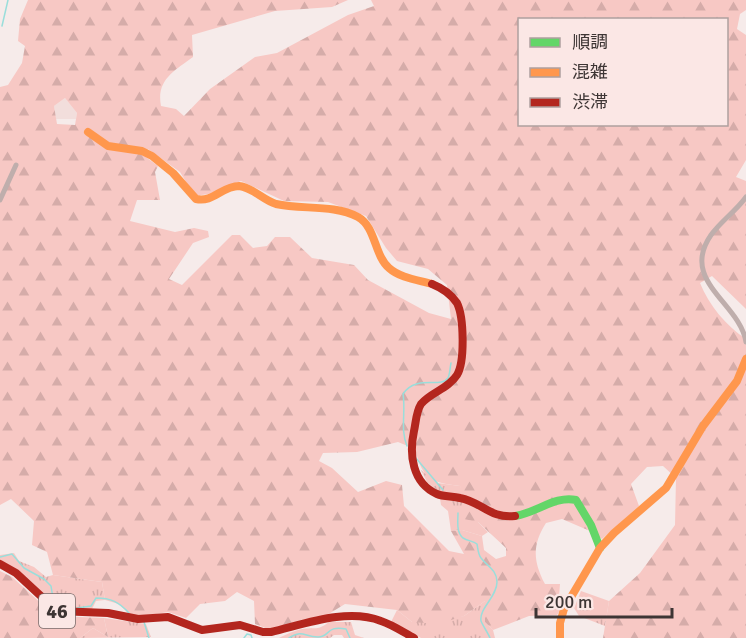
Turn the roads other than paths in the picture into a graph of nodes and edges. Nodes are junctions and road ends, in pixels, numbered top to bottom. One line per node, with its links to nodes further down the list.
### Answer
1 (88, 132): 7 (street)
2 (16, 165): 4 (street)
3 (746, 197): 5 (street)
4 (0, 200)
5 (746, 342)
6 (746, 359): 7 (street)
7 (600, 548): 10 (street)
8 (0, 564): 9 (street, 46)
9 (414, 638)
10 (560, 638)

